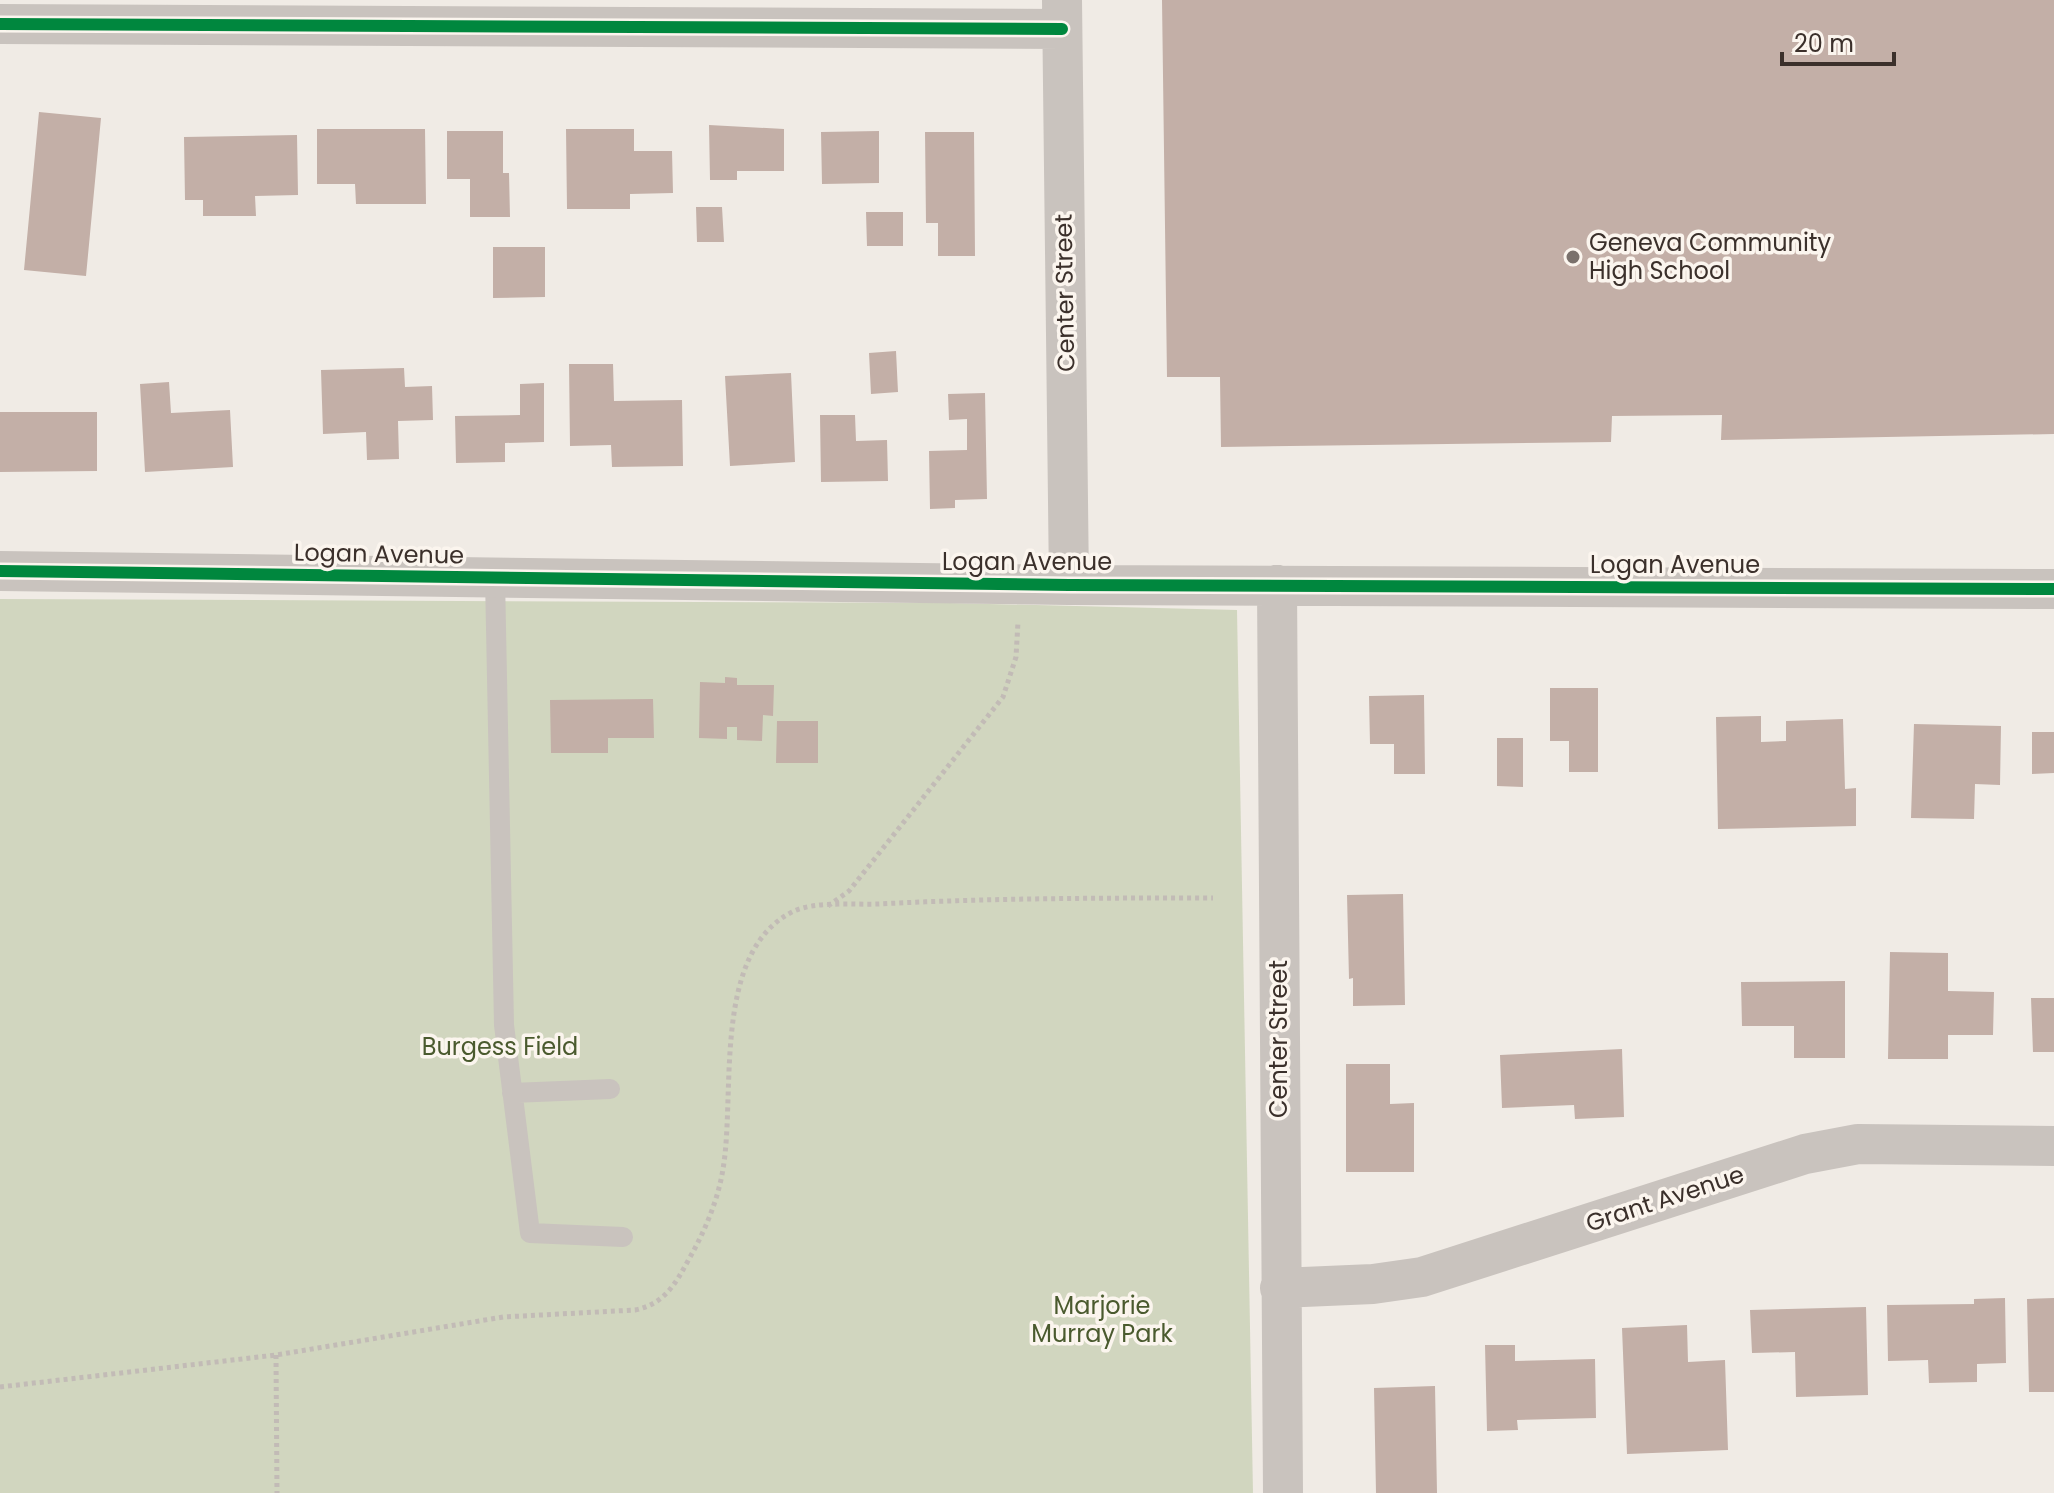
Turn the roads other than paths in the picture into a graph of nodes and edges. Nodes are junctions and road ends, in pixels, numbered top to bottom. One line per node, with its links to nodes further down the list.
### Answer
1 (1062, 14): 2 (street); 5 (street, Center Street)
2 (0, 24)
3 (0, 571): 4 (street, Logan Avenue)
4 (495, 578): 5 (street, Logan Avenue); 9 (lane)
5 (1069, 585): 6 (street, Logan Avenue)
6 (1277, 585): 7 (street, Logan Avenue); 12 (street, Center Street)
7 (2054, 589)
8 (610, 1089): 9 (lane)
9 (512, 1093): 11 (lane)
10 (2054, 1146): 12 (street, Grant Avenue)
11 (623, 1237)
12 (1280, 1288): 13 (street, Center Street)
13 (1283, 1493)

